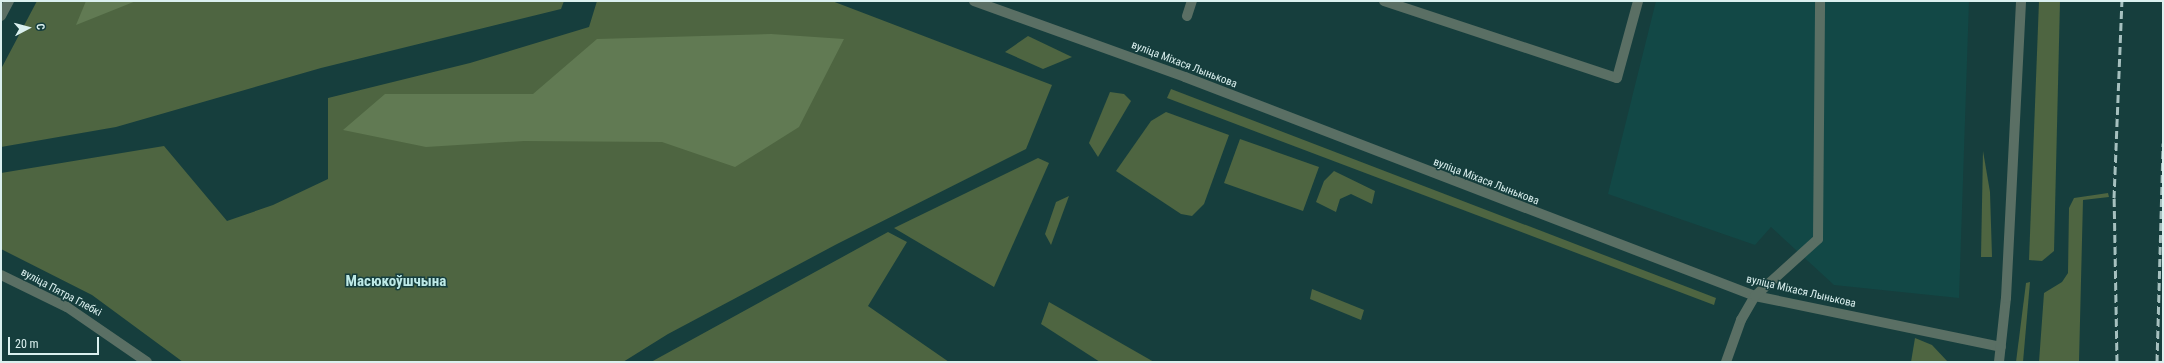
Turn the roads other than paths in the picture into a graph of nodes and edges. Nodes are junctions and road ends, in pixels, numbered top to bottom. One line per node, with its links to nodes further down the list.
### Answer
1 (9, 1): 8 (street)
2 (974, 1): 11 (street, вуліца Міхася Лынькова)
3 (1192, 1): 9 (street)
4 (1384, 1): 5 (street)
5 (1638, 1)
6 (1820, 1): 11 (street)
7 (2021, 1): 12 (street)
8 (1, 16)
9 (1187, 16)
10 (1, 275): 13 (street, вуліца Пятра Глебкі)
11 (1755, 296): 12 (street, вуліца Міхася Лынькова); 14 (street)
12 (2001, 347): 15 (street)
13 (147, 362)
14 (1726, 362)
15 (1999, 362)

